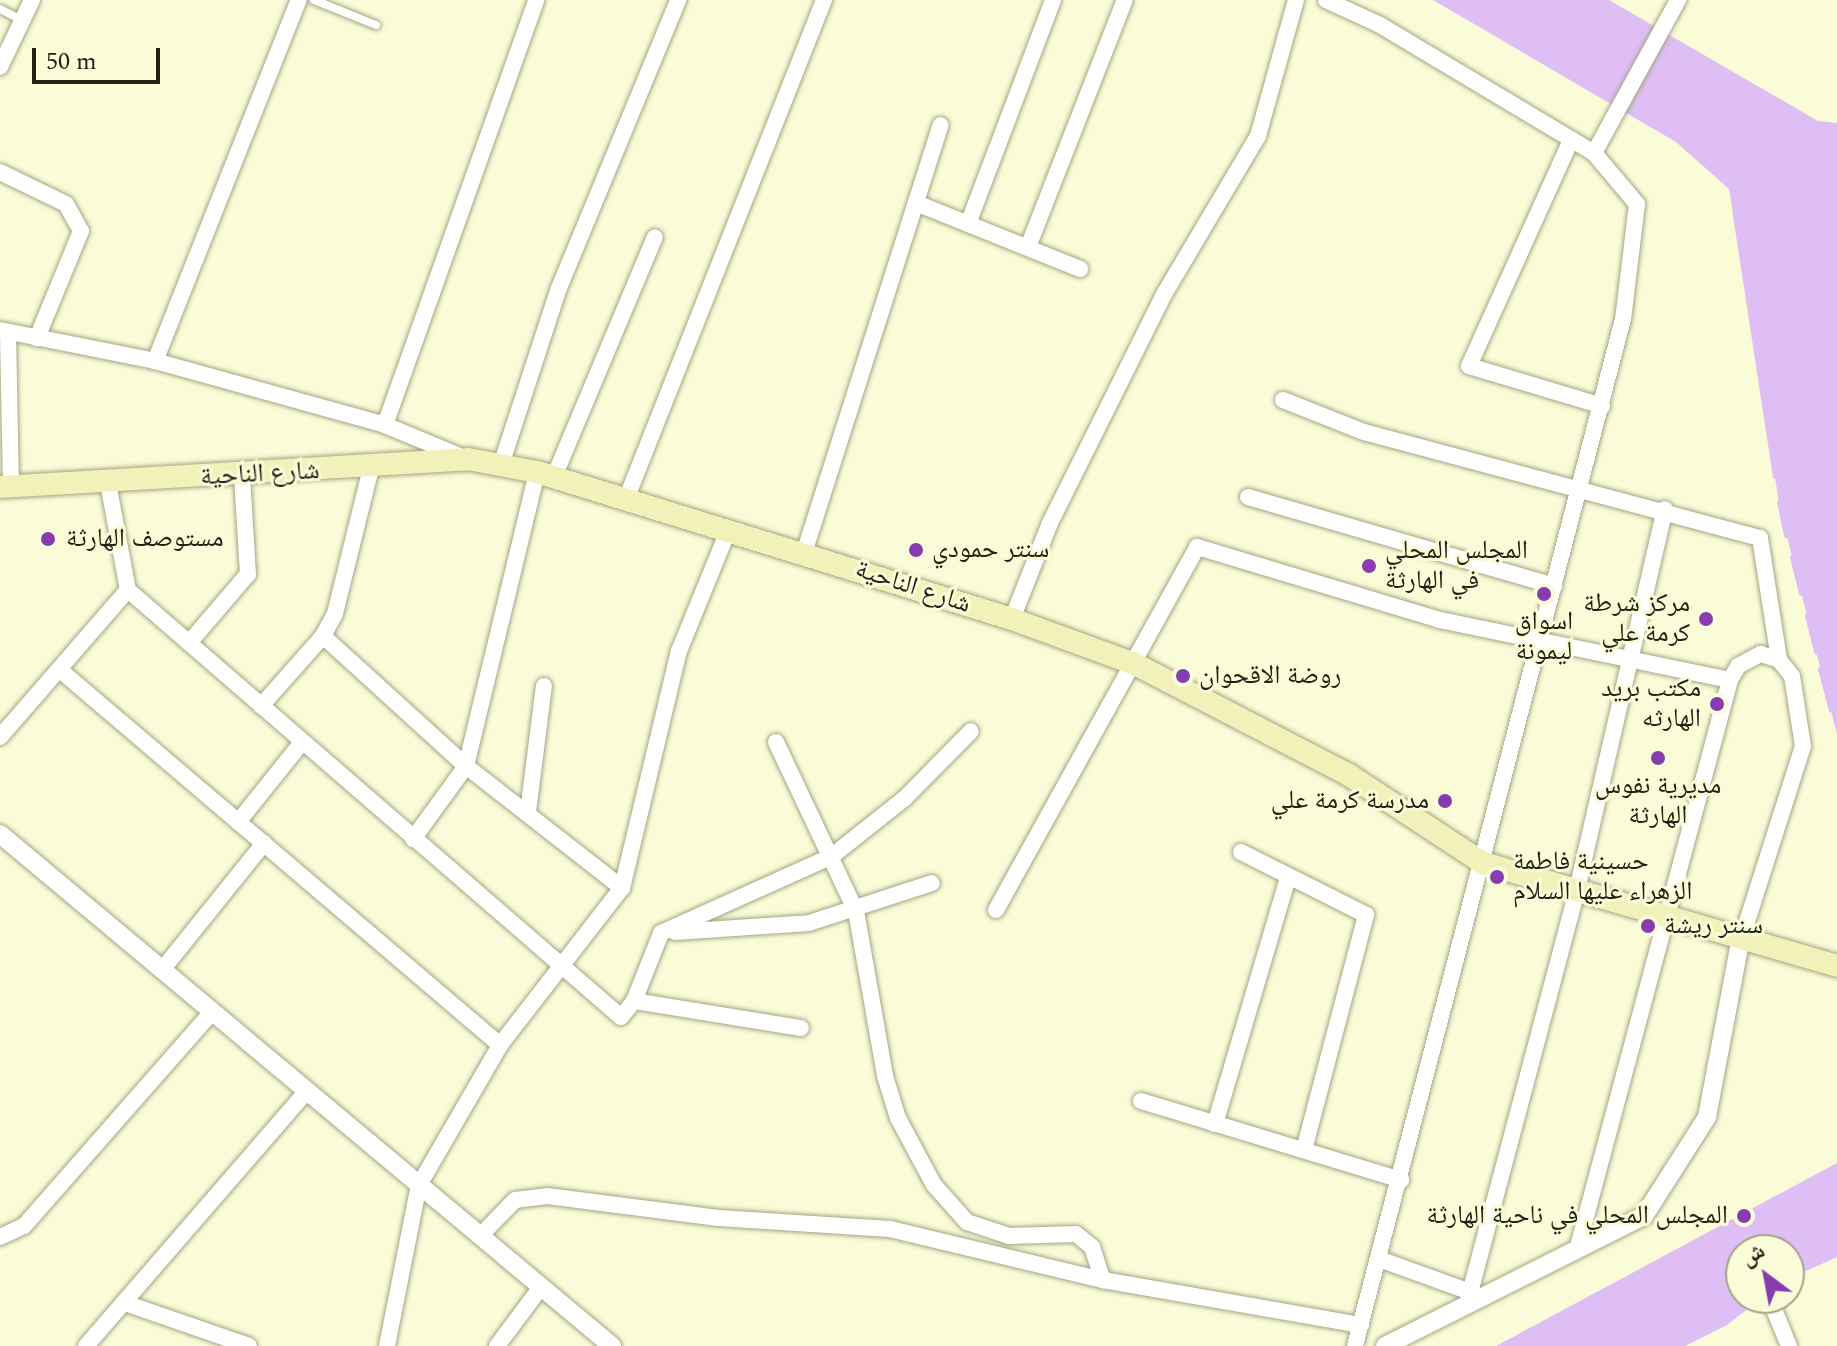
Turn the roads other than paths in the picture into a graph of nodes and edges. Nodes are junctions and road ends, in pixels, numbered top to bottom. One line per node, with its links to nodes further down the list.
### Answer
1 (32, 0): 13 (street)
2 (299, 0): 27 (street)
3 (314, 0): 14 (lane)
4 (536, 0): 30 (street)
5 (678, 0): 32 (street)
6 (824, 0): 39 (street)
7 (1053, 0): 21 (street)
8 (1125, 0): 23 (street)
9 (1296, 0): 46 (street)
10 (1326, 0): 17 (street)
11 (1678, 0): 18 (street)
12 (0, 9): 13 (lane)
13 (22, 20): 15 (street)
14 (376, 25)
15 (0, 67)
16 (941, 125): 20 (street)
17 (1571, 140): 18 (street); 29 (street)
18 (1594, 153): 29 (street)
19 (0, 172): 26 (street)
20 (916, 203): 21 (street); 43 (street)
21 (968, 224): 23 (street)
22 (655, 237): 35 (street)
23 (1028, 247): 24 (street)
24 (1080, 269)
25 (4, 331): 26 (street); 37 (street)
26 (37, 338): 27 (street)
27 (155, 361): 30 (street)
28 (1283, 400): 38 (street)
29 (1602, 406): 38 (street)
30 (385, 425): 31 (street)
31 (468, 459): 32 (main road, شارع الناحية); 33 (main road, شارع الناحية)
32 (501, 465): 35 (main road, شارع الناحية)
33 (371, 468): 34 (main road, شارع الناحية); 47 (street)
34 (242, 475): 36 (main road, شارع الناحية); 49 (street)
35 (546, 475): 39 (main road, شارع الناحية); 61 (street)
36 (108, 483): 37 (main road, شارع الناحية); 45 (street)
37 (5, 486)
38 (1578, 490): 41 (street); 44 (street)
39 (627, 497): 42 (main road, شارع الناحية)
40 (1248, 497): 44 (street)
41 (1665, 509): 50 (street); 51 (street)
42 (728, 531): 43 (main road, شارع الناحية); 72 (street)
43 (804, 553): 46 (main road, شارع الناحية)
44 (1554, 586): 48 (street)
45 (128, 590): 49 (street); 53 (street)
46 (1012, 619): 52 (main road, شارع الناحية)
47 (323, 636): 56 (street); 61 (street)
48 (1542, 642): 50 (street); 52 (street); 69 (street)
49 (189, 643): 56 (street)
50 (1635, 657): 54 (street); 73 (street)
51 (1779, 660): 54 (street); 78 (street)
52 (1135, 664): 69 (main road, شارع الناحية); 74 (street)
53 (60, 670): 58 (street); 63 (street)
54 (1730, 680): 76 (street)
55 (544, 686): 62 (street)
56 (261, 706): 59 (street)
57 (971, 731): 68 (street)
58 (0, 737)
59 (302, 742): 63 (street); 65 (street)
60 (776, 742): 68 (street)
61 (466, 766): 62 (street); 65 (street)
62 (528, 812): 72 (street)
63 (238, 822): 66 (street)
64 (0, 834): 81 (street)
65 (413, 839): 79 (street)
66 (264, 843): 81 (street); 85 (street)
67 (1241, 852): 70 (street)
68 (832, 856): 75 (street); 77 (street)
69 (1483, 863): 73 (main road, شارع الناحية); 90 (street)
70 (1288, 877): 88 (street); 89 (street)
71 (932, 883): 75 (street)
72 (622, 888): 79 (street)
73 (1576, 894): 76 (main road, شارع الناحية); 98 (street)
74 (996, 910)
75 (856, 911): 77 (street); 96 (street)
76 (1666, 918): 78 (main road, شارع الناحية); 94 (street)
77 (661, 933): 82 (street)
78 (1740, 943): 80 (main road, شارع الناحية); 94 (street)
79 (558, 966): 82 (street); 85 (street)
80 (1837, 966)
81 (162, 970): 83 (street)
82 (634, 1001): 84 (street)
83 (212, 1012): 86 (street); 93 (street)
84 (801, 1028)
85 (500, 1045): 91 (street)
86 (307, 1091): 91 (street); 99 (street)
87 (1141, 1101): 88 (street)
88 (1215, 1124): 89 (street)
89 (1304, 1150): 90 (street)
90 (1401, 1180): 95 (street)
91 (419, 1185): 92 (street); 104 (street)
92 (480, 1236): 96 (street); 97 (street)
93 (0, 1237)
94 (1577, 1250): 98 (street)
95 (1379, 1259): 98 (street); 101 (street)
96 (1103, 1280): 101 (street)
97 (541, 1287): 105 (street); 106 (street)
98 (1468, 1298): 108 (street)
99 (125, 1303): 102 (street); 103 (street)
100 (1776, 1314): 109 (street)
101 (1361, 1325): 107 (street)
102 (86, 1346)
103 (249, 1346)
104 (387, 1346)
105 (497, 1346)
106 (612, 1346)
107 (1355, 1346)
108 (1385, 1346)
109 (1789, 1346)

